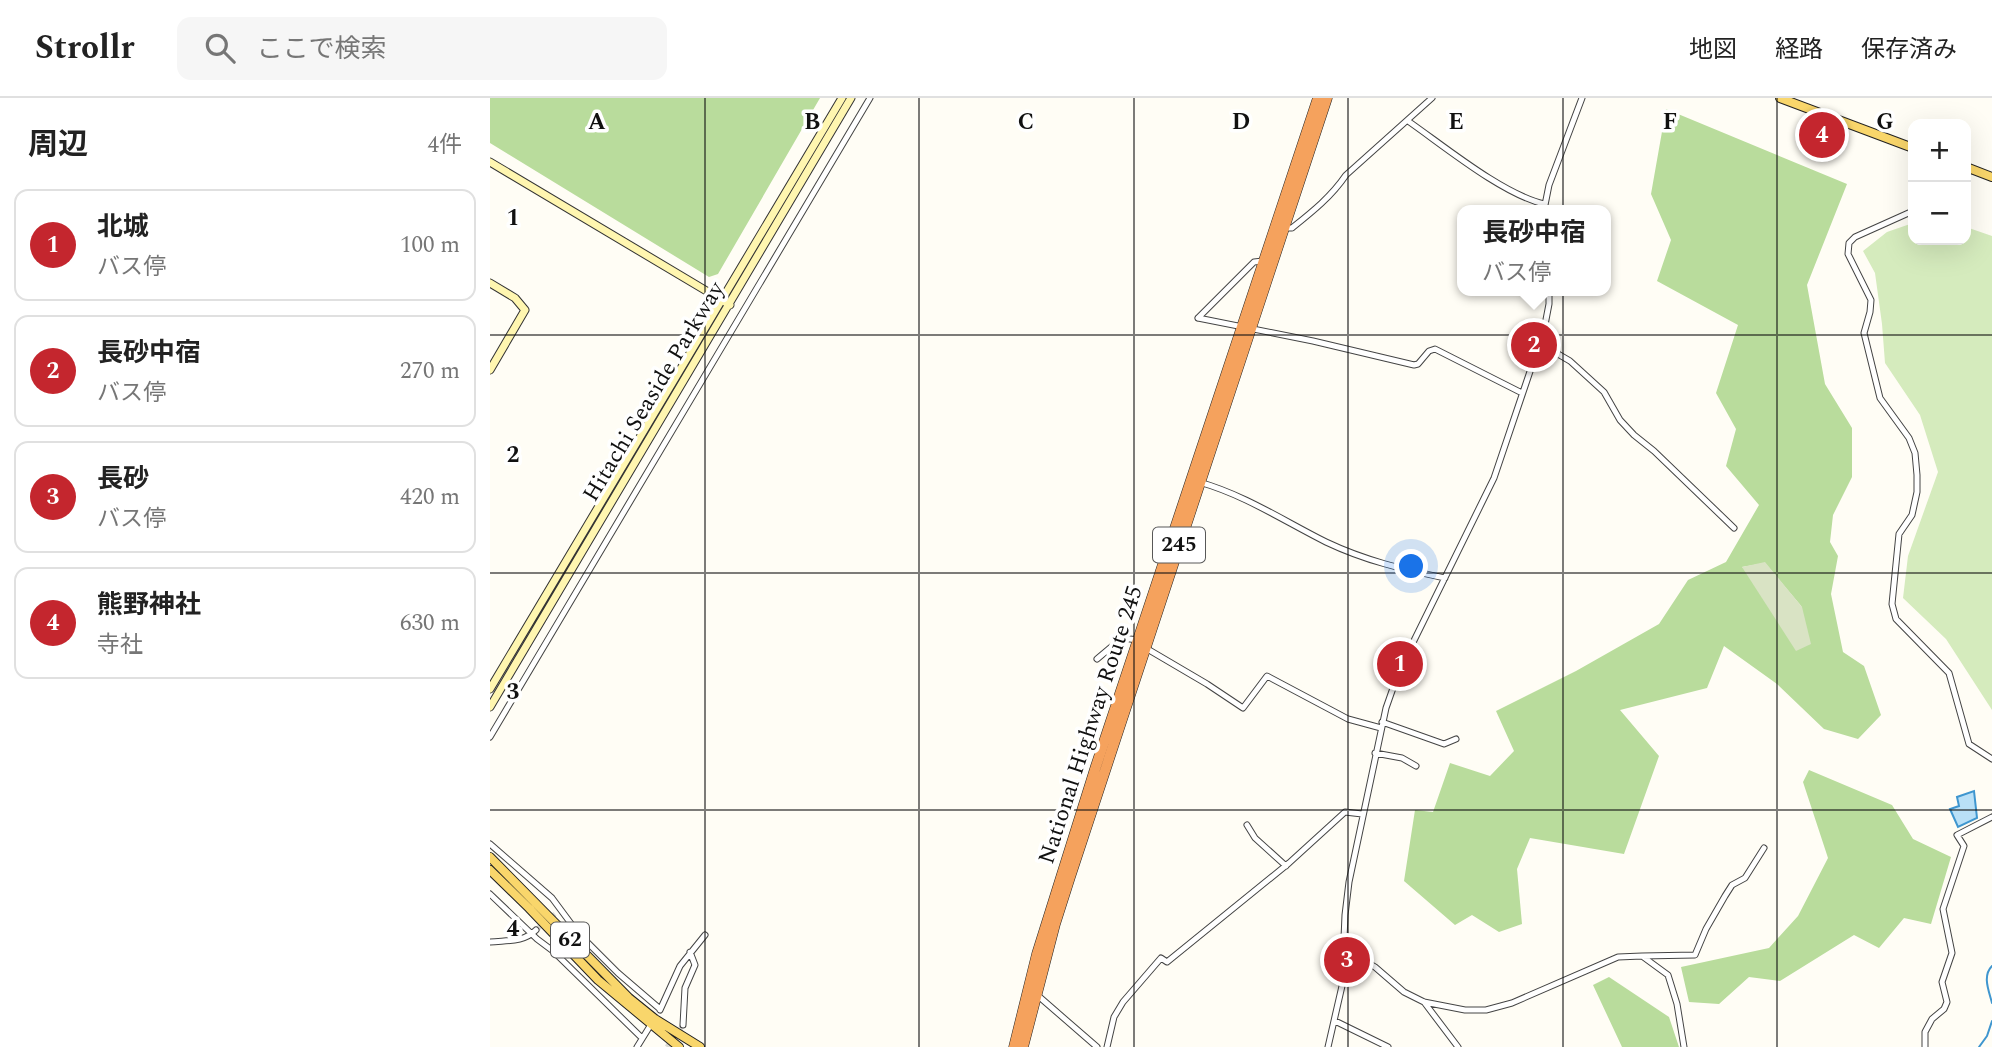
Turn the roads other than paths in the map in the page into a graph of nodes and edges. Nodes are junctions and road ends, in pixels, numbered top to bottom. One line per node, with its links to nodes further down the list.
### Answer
1 (842, 98): 23 (main road, Hitachi Seaside Parkway)
2 (851, 98): 18 (main road, Hitachi Seaside Parkway)
3 (870, 98): 20 (street)
4 (1318, 98): 19 (highway, National Highway Route 245 / 245)
5 (1327, 98): 17 (highway, National Highway Route 245 / 245)
6 (1583, 98): 15 (street)
7 (1780, 98): 10 (main road)
8 (1429, 99): 9 (street)
9 (1408, 121): 14 (street); 17 (street)
10 (1908, 146)
11 (490, 162): 23 (main road)
12 (1971, 169): 13 (main road)
13 (1992, 177)
14 (1540, 205)
15 (1545, 205)
16 (1908, 213): 40 (street)
17 (1285, 228): 25 (highway, National Highway Route 245 / 245)
18 (760, 254): 20 (street); 24 (main road, Hitachi Seaside Parkway)
19 (1263, 261): 25 (highway, National Highway Route 245 / 245); 25 (street)
20 (773, 262): 37 (street)
21 (490, 283): 27 (main road)
22 (1549, 296): 26 (street)
23 (720, 299): 24 (main road); 34 (main road, Hitachi Seaside Parkway)
24 (730, 305): 35 (main road, Hitachi Seaside Parkway)
25 (1246, 327): 28 (street); 29 (highway, National Highway Route 245 / 245); 32 (highway, National Highway Route 245 / 245)
26 (1539, 343): 28 (street); 30 (street)
27 (490, 370)
28 (1522, 393): 31 (street)
29 (1199, 482): 31 (street); 32 (highway, National Highway Route 245 / 245)
30 (1734, 528)
31 (1445, 578): 36 (street)
32 (1142, 645): 33 (street); 36 (street); 59 (highway, National Highway Route 245 / 245)
33 (1097, 659)
34 (490, 689)
35 (490, 706)
36 (1382, 725): 38 (street); 39 (street)
37 (490, 737)
38 (1456, 739)
39 (1375, 753): 41 (street); 42 (street)
40 (1992, 759)
41 (1416, 765)
42 (1362, 814): 48 (street); 56 (street)
43 (1992, 817): 77 (street)
44 (1247, 825): 48 (street)
45 (490, 844): 51 (street)
46 (1764, 848): 58 (street)
47 (490, 857): 63 (main road, 62)
48 (1286, 866): 72 (street)
49 (490, 870): 63 (main road, 62)
50 (490, 894): 53 (street)
51 (560, 907): 52 (street); 61 (street)
52 (555, 914)
53 (534, 932): 55 (street); 65 (street)
54 (705, 935): 57 (street)
55 (490, 942)
56 (1343, 949): 60 (street); 62 (street)
57 (690, 952): 61 (street); 64 (street)
58 (1642, 956): 60 (street); 76 (street)
59 (1031, 993): 69 (highway, National Highway Route 245 / 245); 70 (highway, National Highway Route 245 / 245); 71 (street)
60 (1424, 1002): 75 (street)
61 (660, 1009): 63 (street)
62 (1335, 1021): 73 (street); 74 (street)
63 (653, 1022): 65 (street); 67 (main road, 62); 68 (main road, 62)
64 (683, 1025)
65 (642, 1038): 66 (street)
66 (637, 1047)
67 (679, 1047)
68 (700, 1047)
69 (1014, 1047)
70 (1023, 1047)
71 (1097, 1047)
72 (1107, 1047)
73 (1328, 1047)
74 (1388, 1047)
75 (1458, 1047)
76 (1684, 1047)
77 (1925, 1047)

